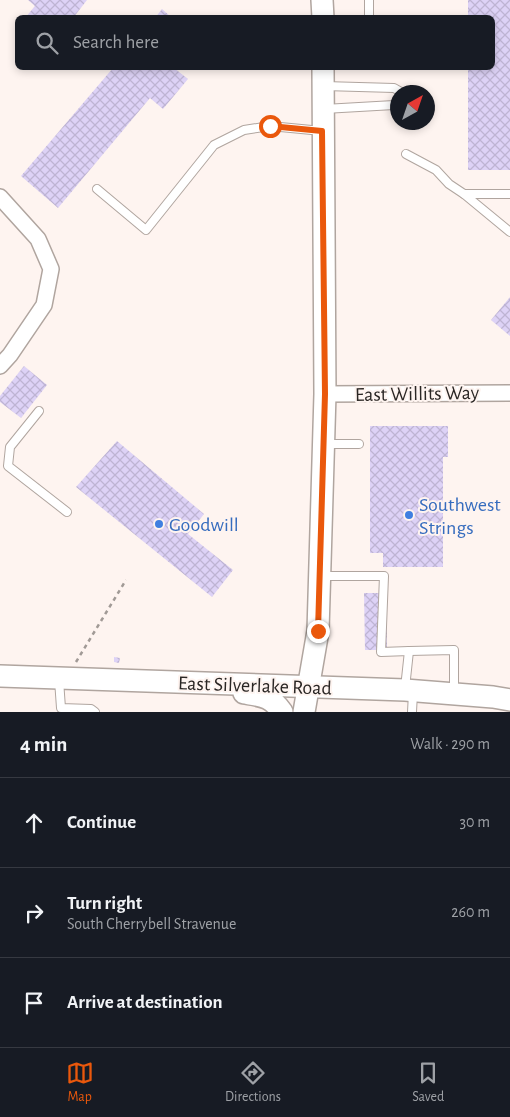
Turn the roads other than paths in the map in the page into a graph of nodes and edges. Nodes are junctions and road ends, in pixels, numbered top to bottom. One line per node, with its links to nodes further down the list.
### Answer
1 (322, 0): 3 (street)
2 (369, 0): 4 (lane)
3 (322, 15)
4 (369, 15)
5 (322, 77): 6 (lane); 8 (street)
6 (390, 87)
7 (390, 105): 8 (lane)
8 (322, 109): 9 (street)
9 (322, 131): 11 (lane); 19 (street)
10 (406, 154): 12 (lane)
11 (97, 189)
12 (464, 194): 13 (lane); 15 (lane)
13 (510, 194)
14 (0, 198): 17 (street)
15 (506, 226): 16 (lane)
16 (510, 232)
17 (0, 366)
18 (510, 392): 19 (street, East Willits Way)
19 (325, 394): 21 (street)
20 (39, 411): 23 (lane)
21 (323, 444): 22 (lane); 24 (street)
22 (359, 444)
23 (67, 512)
24 (320, 576): 25 (lane); 29 (street)
25 (409, 651): 30 (lane); 31 (lane)
26 (0, 676): 27 (street, East Silverlake Road)
27 (58, 678): 28 (street, East Silverlake Road); 33 (lane)
28 (205, 683): 29 (street, East Silverlake Road); 34 (street)
29 (310, 687): 30 (street, East Silverlake Road); 35 (street); 36 (street)
30 (409, 690): 31 (street, East Silverlake Road); 37 (lane)
31 (454, 693): 32 (street, East Silverlake Road)
32 (510, 700)
33 (95, 712)
34 (282, 712)
35 (292, 712)
36 (304, 712)
37 (412, 712)

